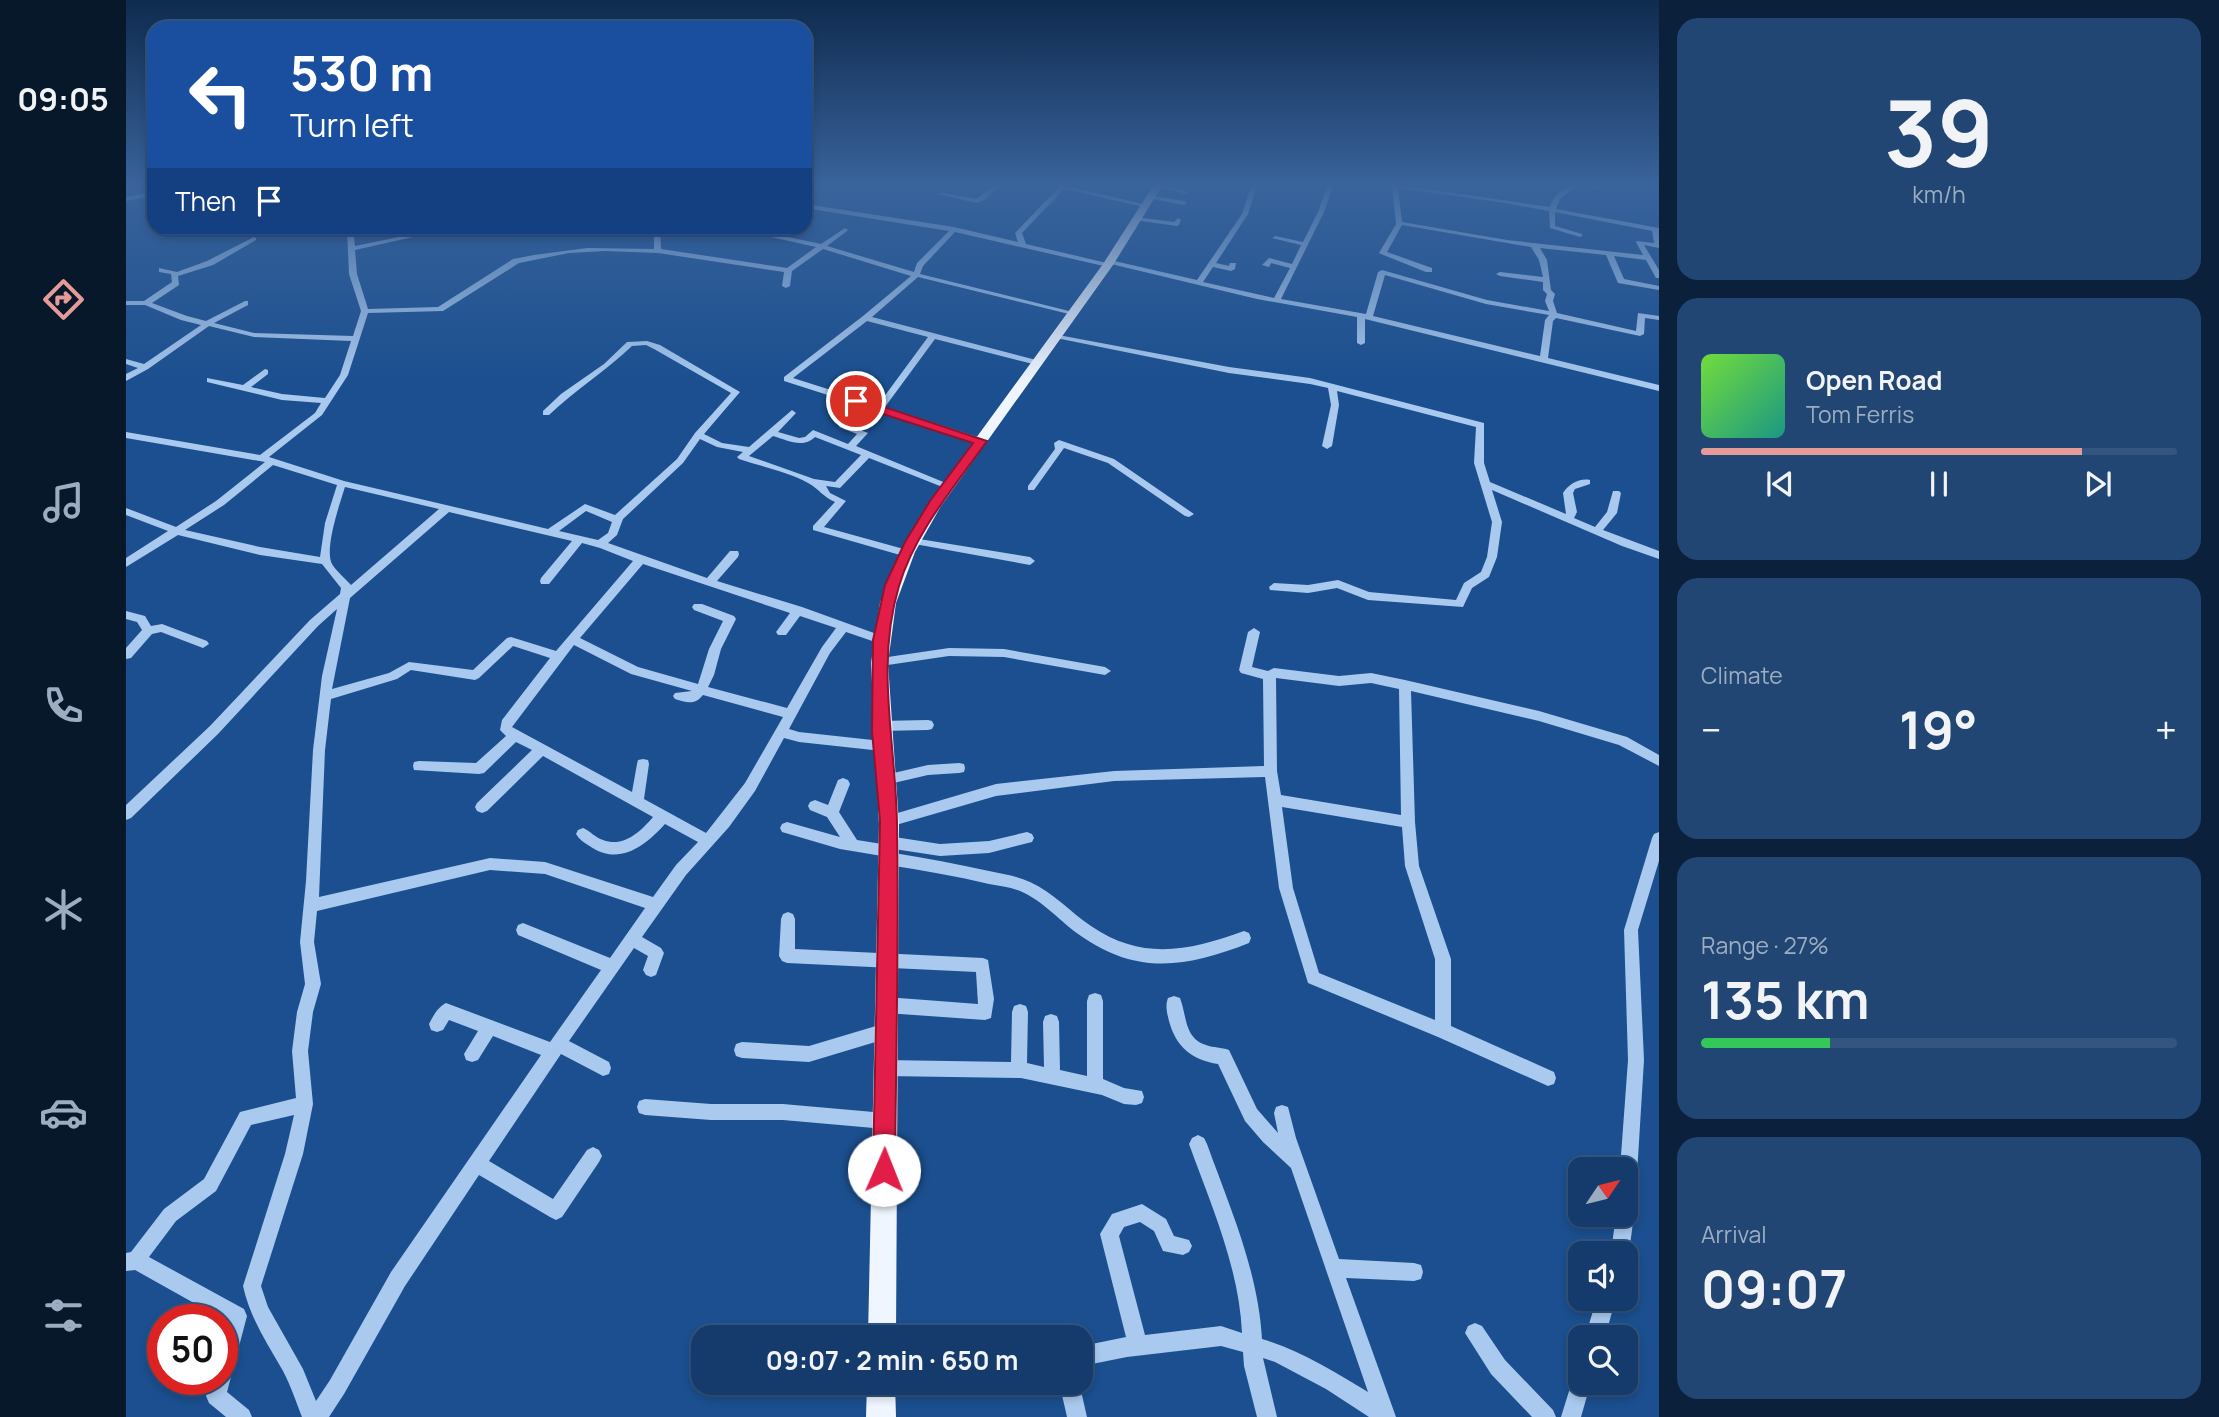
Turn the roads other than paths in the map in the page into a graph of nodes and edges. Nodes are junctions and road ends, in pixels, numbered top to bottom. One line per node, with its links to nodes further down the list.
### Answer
1 (229, 252): 28 (street)
2 (353, 252): 39 (street)
3 (566, 252): 18 (street)
4 (666, 252): 25 (street)
5 (817, 252): 25 (street)
6 (842, 252): 29 (street)
7 (932, 252): 29 (street)
8 (1052, 252): 19 (street)
9 (1116, 252): 19 (main road)
10 (1219, 252): 20 (street)
11 (1300, 252): 23 (street)
12 (1383, 252): 26 (street)
13 (1539, 252): 31 (street)
14 (1601, 252): 16 (street)
15 (1645, 252): 17 (street)
16 (1609, 253): 17 (street); 34 (street)
17 (1648, 258): 30 (street)
18 (512, 261): 39 (street)
19 (1109, 264): 32 (street); 40 (main road)
20 (1211, 264): 21 (street); 32 (street)
21 (1233, 265)
22 (1266, 265): 23 (street)
23 (1292, 266): 35 (street)
24 (162, 270): 28 (street)
25 (788, 270): 33 (street)
26 (1429, 270)
27 (1500, 274): 31 (street)
28 (175, 275): 37 (street)
29 (916, 275): 40 (street); 43 (street)
30 (1659, 276)
31 (1547, 280): 41 (street)
32 (1199, 283): 35 (street)
33 (786, 286)
34 (1659, 288)
35 (1277, 300): 42 (street)
36 (126, 303): 37 (street)
37 (146, 303): 45 (street)
38 (245, 303): 45 (street)
39 (365, 311): 48 (street)
40 (1073, 313): 47 (main road)
41 (1554, 315): 42 (street); 44 (street); 51 (street)
42 (1365, 316): 49 (street); 51 (street)
43 (866, 317): 46 (street); 62 (street)
44 (1659, 318)
45 (209, 323): 48 (street); 53 (street)
46 (933, 336): 52 (street); 62 (street)
47 (1056, 336): 52 (main road); 57 (street)
48 (356, 339): 60 (street)
49 (1361, 343)
50 (126, 360): 53 (street)
51 (1544, 361): 59 (street)
52 (1037, 363): 67 (main road)
53 (145, 367): 55 (street)
54 (265, 372): 58 (street)
55 (126, 378)
56 (210, 380): 58 (street)
57 (1332, 386): 68 (street); 75 (street)
58 (246, 387): 60 (street)
59 (1659, 387)
60 (327, 401): 71 (street)
61 (845, 408): 69 (street)
62 (881, 411): 67 (street)
63 (546, 413): 65 (street)
64 (126, 435): 71 (street)
65 (698, 435): 66 (street); 83 (street)
66 (767, 437): 69 (street); 72 (street)
67 (981, 441): 76 (main road)
68 (1327, 446)
69 (850, 447): 70 (street)
70 (868, 454): 72 (street); 76 (street)
71 (267, 459): 73 (street); 84 (street)
72 (814, 481): 89 (street)
73 (342, 482): 79 (street); 93 (street)
74 (1587, 482): 82 (street)
75 (1484, 483): 82 (street); 98 (street)
76 (948, 486): 89 (main road)
77 (1031, 488): 81 (street)
78 (1616, 493): 85 (street)
79 (448, 507): 86 (street); 99 (street)
80 (126, 511): 84 (street)
81 (1189, 514)
82 (1569, 518): 85 (street)
83 (617, 520): 86 (street); 88 (street)
84 (177, 530): 93 (street); 95 (street)
85 (1597, 531): 91 (street)
86 (549, 533): 87 (street)
87 (579, 540): 88 (street); 96 (street)
88 (598, 545): 92 (street)
89 (910, 547): 94 (street); 108 (main road)
90 (734, 554): 97 (street)
91 (1659, 555)
92 (640, 560): 97 (street); 107 (street)
93 (325, 561): 99 (street)
94 (1030, 561)
95 (126, 563)
96 (545, 581)
97 (710, 582): 101 (street)
98 (1274, 587)
99 (344, 597): 117 (street); 138 (street)
100 (698, 607): 116 (street)
101 (798, 610): 103 (street); 105 (street)
102 (126, 615): 104 (street)
103 (844, 626): 108 (street); 119 (street)
104 (148, 631): 109 (street); 110 (street)
105 (782, 632)
106 (1254, 632): 114 (street)
107 (573, 639): 111 (street); 116 (street)
108 (881, 640): 112 (main road)
109 (203, 644)
110 (127, 655)
111 (558, 656): 117 (street); 123 (street)
112 (881, 662): 113 (street); 121 (main road)
113 (1105, 671)
114 (1269, 676): 115 (street); 130 (street)
115 (1405, 685): 126 (street); 141 (street)
116 (702, 689): 118 (street); 119 (street)
117 (326, 696): 150 (street)
118 (679, 696)
119 (790, 714): 122 (street)
120 (928, 725): 121 (street)
121 (880, 726): 124 (main road)
122 (781, 732): 124 (street); 146 (street)
123 (514, 736): 125 (street); 128 (street)
124 (882, 747): 131 (main road)
125 (541, 750): 134 (street); 136 (street)
126 (1659, 761)
127 (643, 764): 134 (street)
128 (419, 766)
129 (958, 768): 131 (street)
130 (1271, 771): 133 (street); 140 (street)
131 (885, 780): 140 (main road)
132 (843, 783): 137 (street)
133 (1277, 800): 141 (street); 166 (street)
134 (637, 802): 139 (street)
135 (815, 806): 137 (street)
136 (482, 807)
137 (832, 813): 147 (street)
138 (126, 814)
139 (663, 816): 143 (street); 146 (street)
140 (889, 821): 148 (main road)
141 (1408, 822): 166 (street)
142 (787, 828): 147 (street)
143 (583, 834)
144 (1027, 838): 148 (street)
145 (1659, 838): 183 (street)
146 (707, 839): 149 (street)
147 (853, 845): 148 (street)
148 (888, 851): 153 (street); 155 (main road)
149 (656, 905): 150 (street); 154 (street)
150 (310, 906): 177 (street)
151 (788, 919): 155 (street)
152 (523, 930): 156 (street)
153 (1244, 938)
154 (632, 939): 156 (street); 157 (street)
155 (887, 959): 160 (main road); 160 (street)
156 (613, 967): 167 (street)
157 (652, 970)
158 (1094, 1000): 175 (street)
159 (1174, 1004): 185 (street)
160 (886, 1005): 165 (main road)
161 (1020, 1012): 172 (street)
162 (1051, 1022): 173 (street)
163 (437, 1024): 164 (street)
164 (489, 1028): 167 (street); 169 (street)
165 (886, 1031): 168 (street); 171 (main road)
166 (1443, 1031): 174 (street)
167 (556, 1048): 170 (street); 184 (street)
168 (743, 1050)
169 (472, 1054)
170 (603, 1068)
171 (885, 1068): 172 (street); 180 (main road)
172 (1018, 1070): 173 (street)
173 (1052, 1076): 175 (street)
174 (1548, 1078)
175 (1095, 1086): 176 (street)
176 (1136, 1097)
177 (305, 1104): 187 (street); 201 (street)
178 (645, 1107): 180 (street)
179 (1282, 1113): 185 (street)
180 (885, 1121): 191 (main road)
181 (1198, 1144): 194 (street)
182 (593, 1156): 184 (street)
183 (1629, 1157)
184 (477, 1164): 201 (street)
185 (1298, 1164): 188 (street)
186 (1183, 1246): 193 (street)
187 (131, 1261): 190 (street)
188 (1335, 1268): 189 (street); 205 (street)
189 (1415, 1272)
190 (214, 1304)
191 (882, 1325)
192 (1475, 1333): 206 (street)
193 (1139, 1345): 194 (street); 195 (street)
194 (1251, 1345): 204 (street); 205 (street)
195 (1093, 1354)
196 (216, 1395): 200 (street)
197 (884, 1395): 202 (main road)
198 (1072, 1395): 203 (street)
199 (1577, 1395): 207 (street)
200 (242, 1417)
201 (315, 1417)
202 (881, 1417)
203 (1077, 1417)
204 (1267, 1417)
205 (1386, 1417)
206 (1546, 1417)
207 (1571, 1417)

